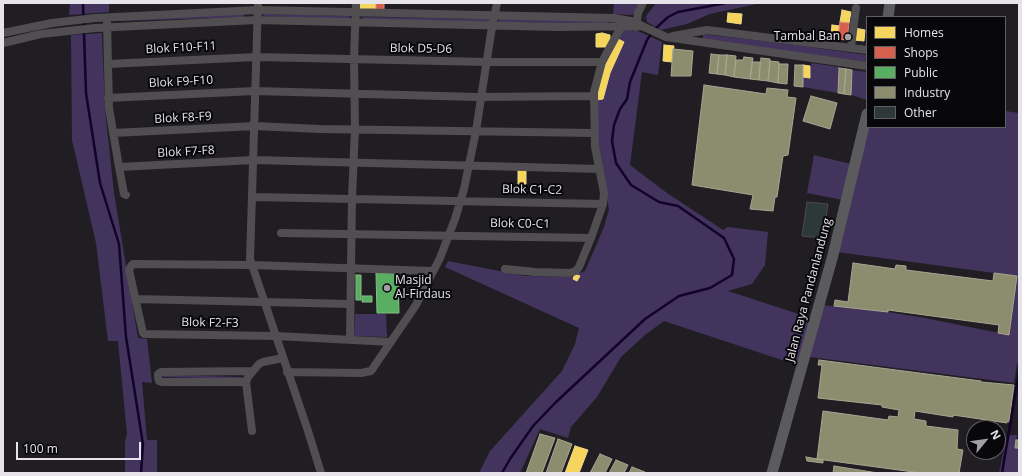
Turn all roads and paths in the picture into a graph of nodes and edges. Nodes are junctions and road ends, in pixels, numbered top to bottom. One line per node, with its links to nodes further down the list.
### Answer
1 (356, 3): 7 (street)
2 (496, 3): 8 (street)
3 (644, 3): 14 (street)
4 (890, 3): 9 (street)
5 (258, 7): 7 (street); 10 (street); 11 (street)
6 (856, 8): 20 (street)
7 (356, 13): 8 (street); 12 (street)
8 (495, 16): 13 (street); 14 (street)
9 (888, 16)
10 (107, 17): 16 (street); 17 (street)
11 (257, 20): 12 (street); 16 (street); 22 (street)
12 (355, 23): 13 (street); 23 (street)
13 (492, 25): 15 (street); 24 (street)
14 (639, 26): 15 (street); 18 (street)
15 (621, 27): 25 (street)
16 (107, 28): 19 (street); 26 (street)
17 (3, 33)
18 (666, 37): 20 (street); 27 (street)
19 (3, 43)
20 (851, 47): 21 (street)
21 (866, 50)
22 (256, 56): 23 (street, Blok F10-F11); 26 (street, Blok F10-F11); 28 (street)
23 (354, 59): 24 (street, Blok D5-D6); 29 (street)
24 (487, 62): 25 (street, Blok D5-D6); 31 (street)
25 (602, 62): 30 (street)
26 (108, 64): 32 (street)
27 (866, 66)
28 (255, 91): 29 (street, Blok F9-F10); 32 (street, Blok F9-F10); 34 (street)
29 (355, 94): 31 (street, Blok F9-F10); 35 (street)
30 (594, 96): 31 (street, Blok F9-F10); 38 (street)
31 (481, 97): 36 (street)
32 (108, 98): 37 (street)
33 (866, 118): 69 (street, Jalan Raya Pandanlandung)
34 (255, 126): 35 (street, Blok F8-F9); 37 (street, Blok F8-F9); 39 (street)
35 (355, 129): 36 (street, Blok F8-F9); 40 (street)
36 (476, 131): 38 (street, Blok F8-F9); 41 (street)
37 (113, 133): 42 (street)
38 (594, 133): 43 (street)
39 (254, 160): 40 (street, Blok F7-F8); 42 (street, Blok F7-F8); 45 (street)
40 (354, 163): 41 (street, Blok F7-F8); 46 (street)
41 (469, 166): 43 (street, Blok F7-F8); 47 (street)
42 (119, 167): 44 (street)
43 (600, 169): 48 (street)
44 (126, 195)
45 (253, 197): 46 (street, Blok C1-C2); 53 (street)
46 (352, 198): 47 (street, Blok C1-C2); 50 (street)
47 (461, 201): 48 (street, Blok C1-C2); 51 (street)
48 (602, 204): 52 (street)
49 (281, 232): 50 (street, Blok C0-C1)
50 (351, 233): 51 (street, Blok C0-C1); 54 (street)
51 (449, 235): 52 (street, Blok C0-C1); 56 (street)
52 (591, 238): 55 (street)
53 (251, 265): 54 (street); 57 (street); 58 (street)
54 (351, 269): 56 (street); 59 (street)
55 (504, 269)
56 (433, 271): 62 (street)
57 (135, 298): 58 (street); 60 (street, Blok F2-F3)
58 (264, 301): 59 (street); 60 (street)
59 (350, 304): 61 (street)
60 (276, 336): 61 (street, Blok F2-F3); 63 (street)
61 (350, 339): 62 (street, Blok F2-F3)
62 (391, 342): 65 (street)
63 (283, 358): 64 (street); 65 (street)
64 (252, 372): 66 (street); 66 (street)
65 (287, 372): 68 (street)
66 (246, 382): 67 (street)
67 (252, 430)
68 (321, 473)
69 (772, 473)

